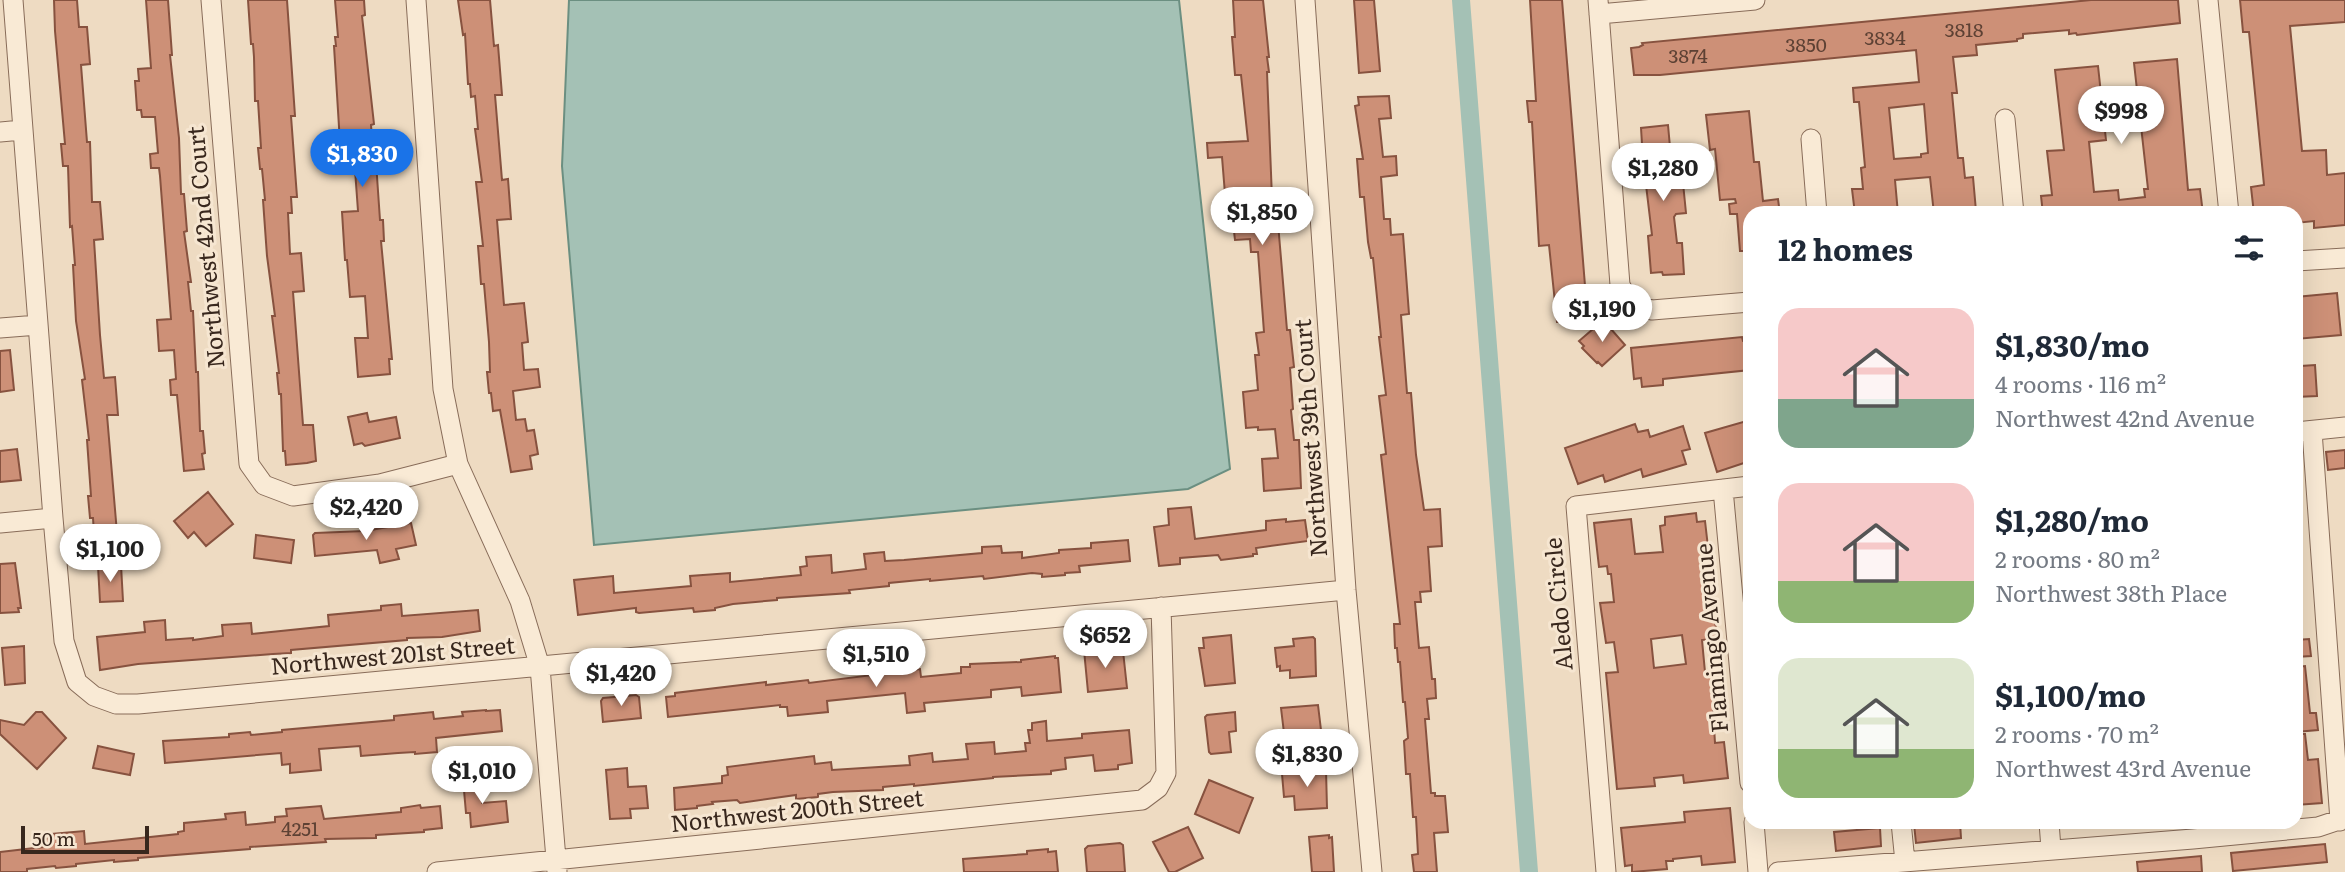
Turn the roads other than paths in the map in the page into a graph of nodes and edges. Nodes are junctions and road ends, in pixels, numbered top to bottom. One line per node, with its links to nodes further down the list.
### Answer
1 (13, 0): 9 (street)
2 (211, 0): 22 (street, Northwest 42nd Court)
3 (416, 0): 22 (street)
4 (1306, 0): 27 (street, Northwest 39th Court)
5 (1755, 0): 7 (street)
6 (2208, 0): 14 (street)
7 (1599, 7): 17 (street)
8 (2006, 119): 13 (street)
9 (22, 130): 10 (street); 18 (street)
10 (0, 132)
11 (1811, 139): 12 (street)
12 (1816, 206)
13 (2013, 206)
14 (2228, 206)
15 (2345, 258): 16 (street)
16 (2303, 261)
17 (1743, 303)
18 (38, 324): 19 (street); 25 (street)
19 (0, 328)
20 (2345, 428): 21 (street)
21 (2304, 431): 31 (street)
22 (458, 464): 29 (street)
23 (1743, 487): 24 (street, Aledo Circle)
24 (1723, 489): 30 (street, Flamingo Avenue); 43 (street, Aledo Circle)
25 (52, 518): 26 (street); 29 (street, Northwest 201st Street)
26 (0, 523)
27 (1346, 590): 28 (street, Northwest 201st Street); 42 (street, Northwest 39th Court)
28 (1161, 607): 29 (street, Northwest 201st Street); 40 (street, Northwest 200th Street)
29 (540, 667): 40 (street)
30 (1743, 706)
31 (2343, 819): 32 (street)
32 (2303, 827)
33 (1755, 829): 44 (street)
34 (1902, 829): 39 (street)
35 (2050, 829): 38 (street)
36 (2256, 829): 37 (street)
37 (2193, 831): 38 (street)
38 (2051, 849): 39 (street)
39 (1905, 862): 45 (street)
40 (557, 866): 41 (street, Northwest 200th Street)
41 (437, 872)
42 (1372, 872)
43 (1606, 872)
44 (1758, 872)
45 (1778, 872)

